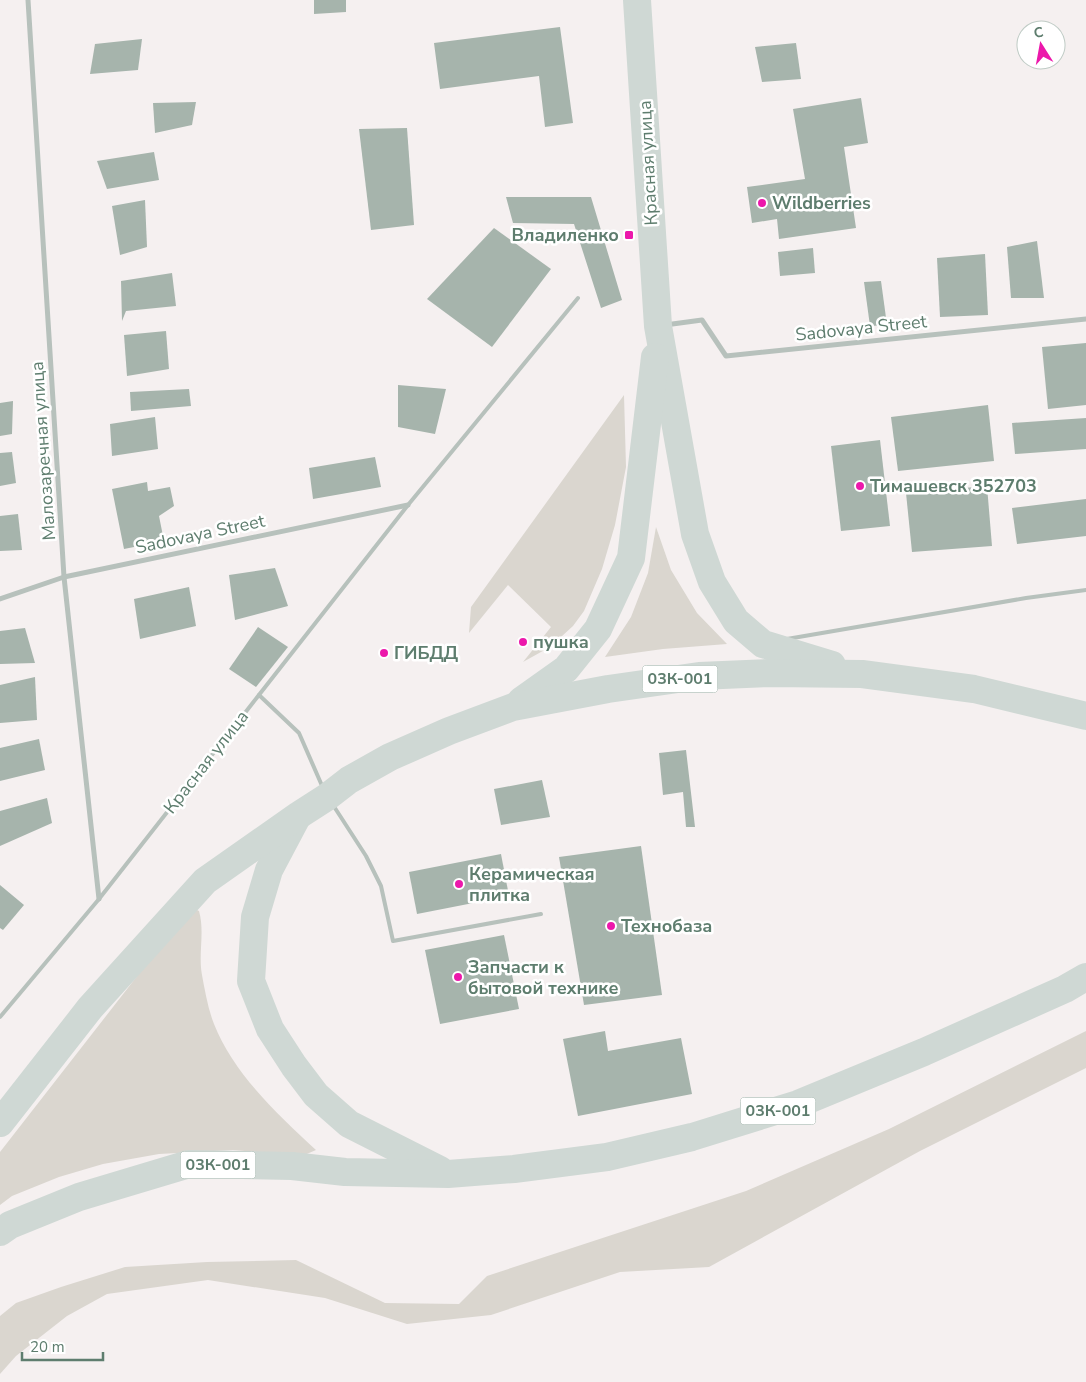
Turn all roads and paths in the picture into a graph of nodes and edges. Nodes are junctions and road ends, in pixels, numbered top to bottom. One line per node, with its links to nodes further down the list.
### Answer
1 (28, 0): 7 (street, Малозаречная улица)
2 (637, 0): 5 (main road, Красная улица)
3 (578, 298): 6 (lane, Красная улица)
4 (1086, 318): 5 (street, Sadovaya Street)
5 (658, 326): 10 (main road); 13 (main road)
6 (408, 504): 7 (street, Sadovaya Street); 12 (lane, Красная улица)
7 (64, 577): 9 (street, Sadovaya Street); 17 (street, Малозаречная улица)
8 (1086, 590): 10 (lane)
9 (0, 600)
10 (773, 642): 11 (main road)
11 (862, 674): 13 (main road, 03К-001); 14 (main road, 03К-001)
12 (259, 695): 15 (lane); 17 (lane, Красная улица)
13 (513, 707): 15 (main road, 03К-001)
14 (1086, 716)
15 (327, 796): 16 (main road, 03К-001); 18 (lane)
16 (299, 814): 21 (main road, 03К-001); 22 (main road)
17 (99, 899): 20 (lane, Красная улица)
18 (541, 914)
19 (1086, 977): 22 (main road, 03К-001)
20 (0, 1017)
21 (0, 1123)
22 (448, 1174): 23 (main road, 03К-001)
23 (0, 1232)

